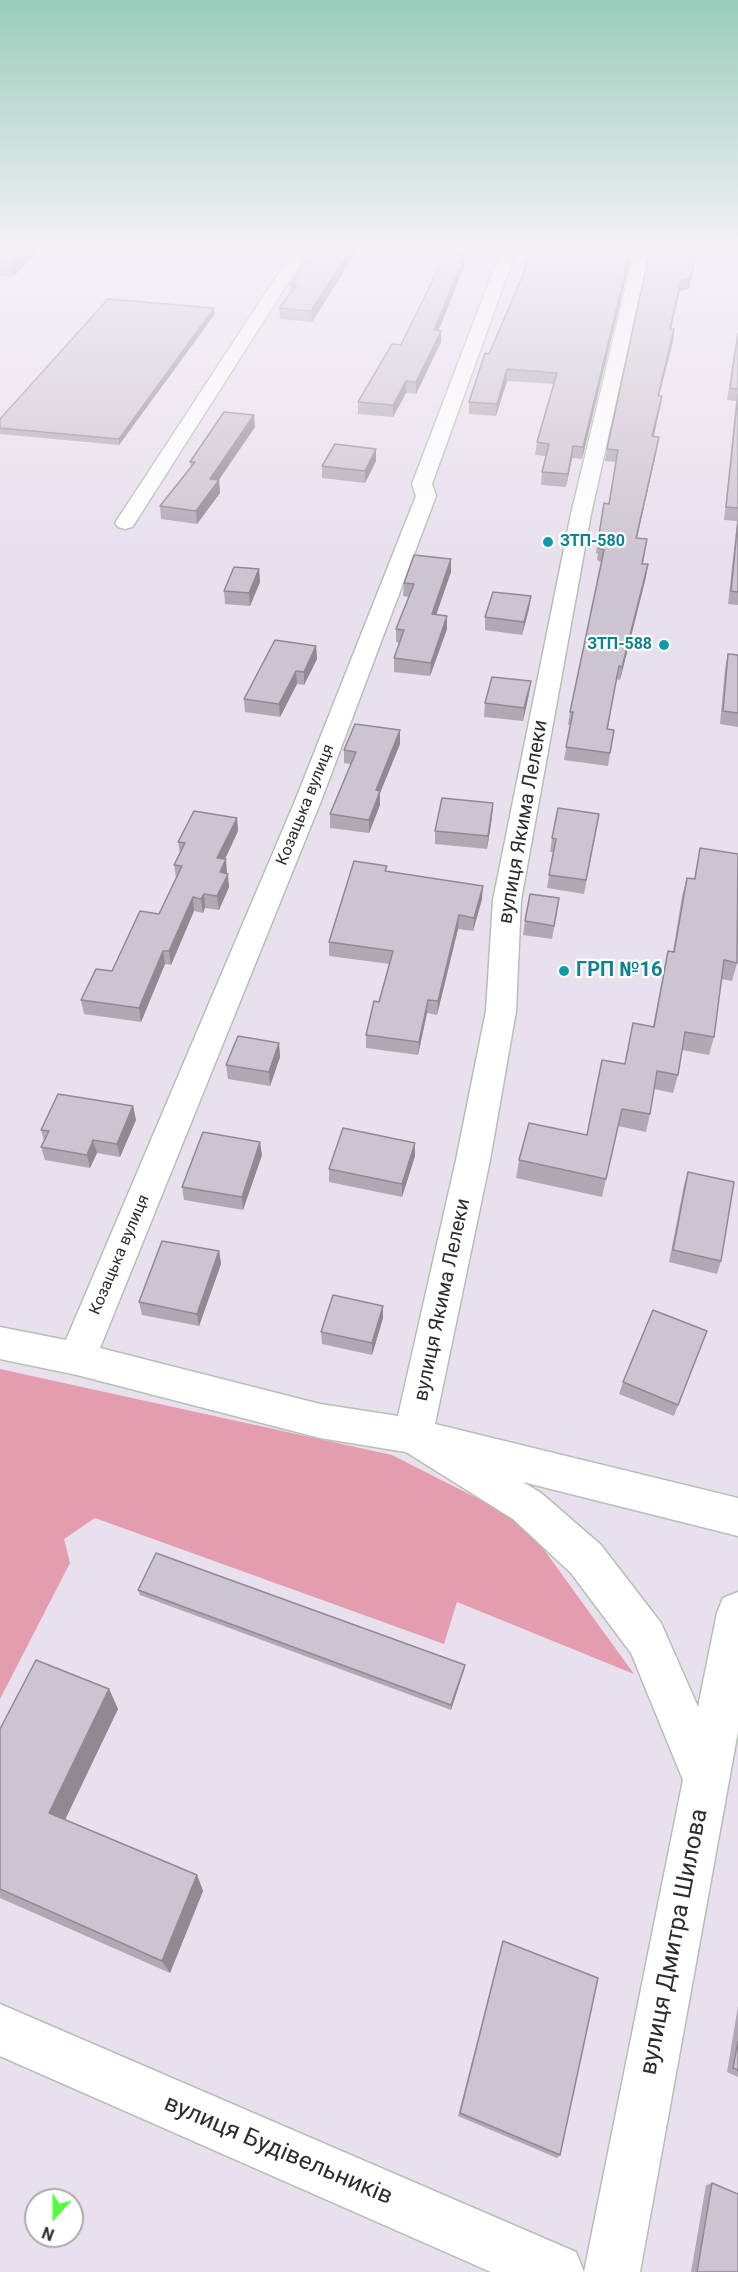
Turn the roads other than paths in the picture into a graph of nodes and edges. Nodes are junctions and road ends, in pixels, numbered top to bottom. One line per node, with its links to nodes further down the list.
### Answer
1 (236, 351): 4 (street)
2 (472, 351): 6 (street, Козацька вулиця)
3 (619, 351): 7 (street, вулиця Якима Лелеки)
4 (124, 523)
5 (0, 1343): 6 (street)
6 (77, 1359): 7 (street)
7 (413, 1436): 8 (street); 10 (street)
8 (738, 1517)
9 (738, 1612): 10 (street, вулиця Дмитра Шилова)
10 (706, 1780): 13 (street, вулиця Дмитра Шилова)
11 (0, 2030): 12 (street, вулиця Будівельників)
12 (556, 2272)
13 (612, 2272)

